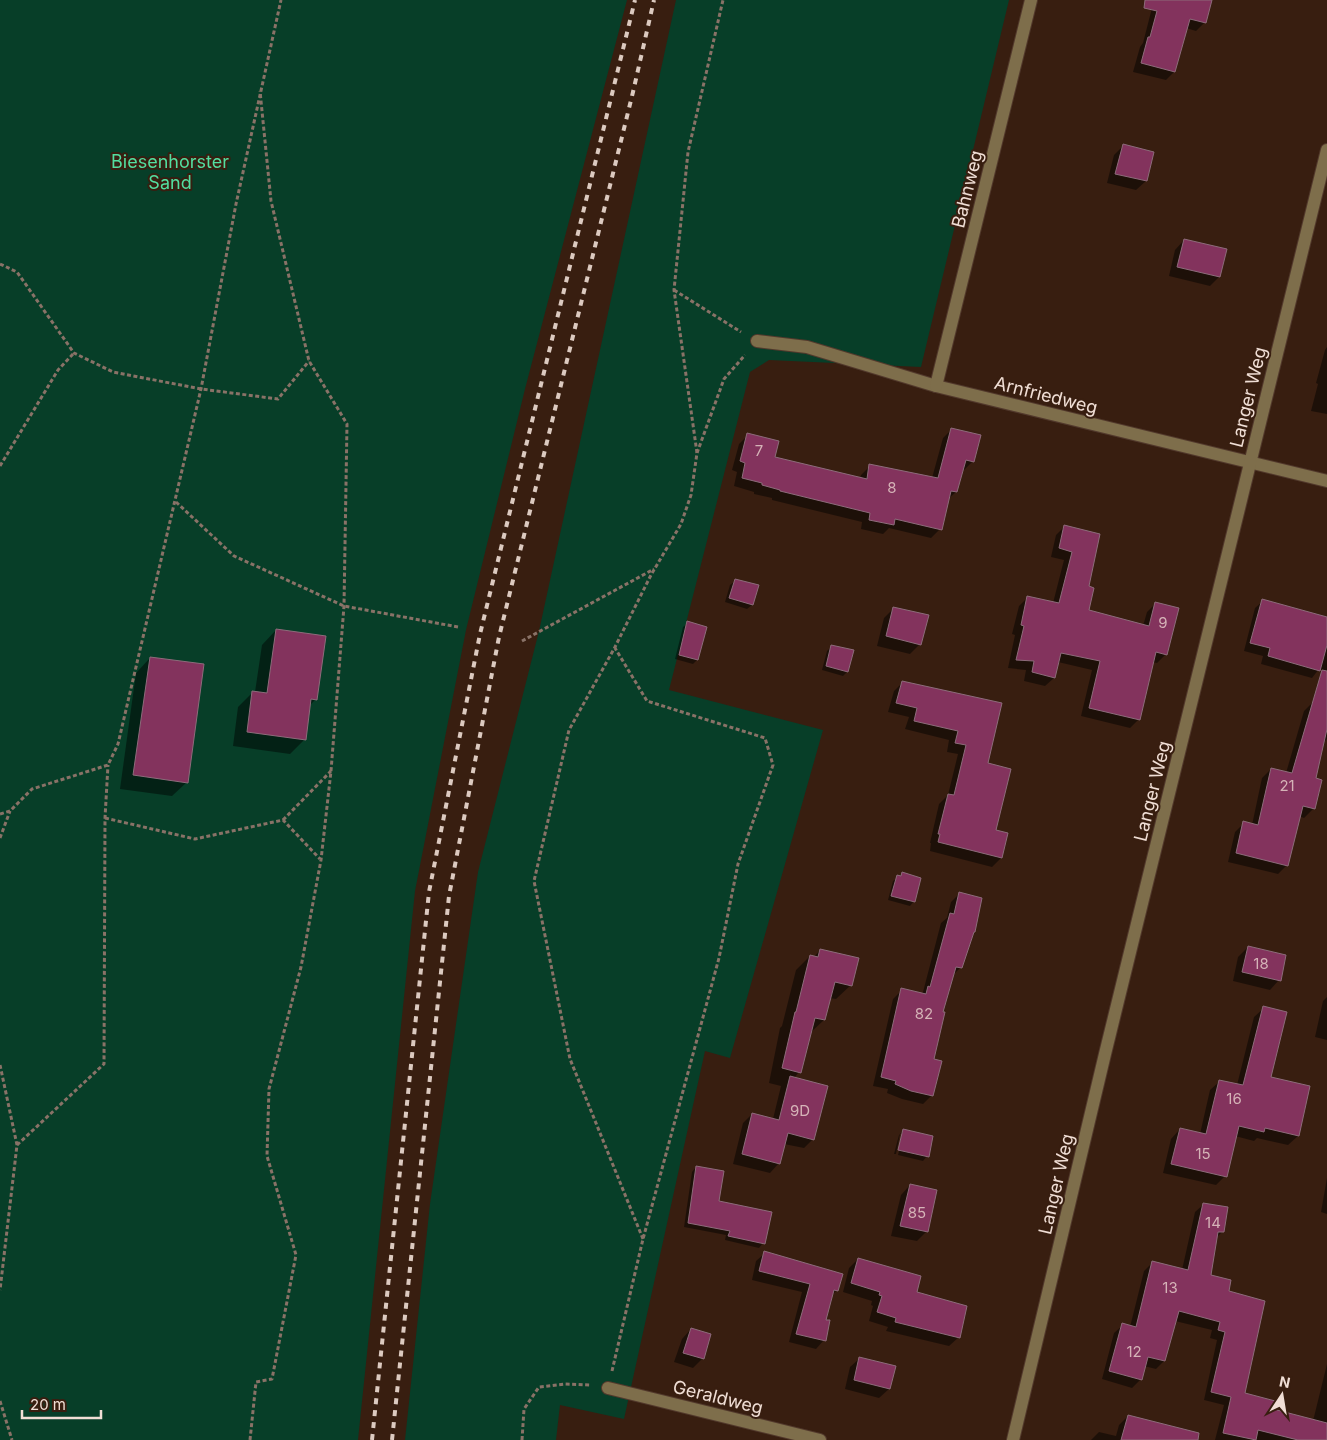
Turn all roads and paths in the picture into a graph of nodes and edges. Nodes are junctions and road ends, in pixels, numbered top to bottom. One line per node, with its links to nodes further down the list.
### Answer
1 (281, 0): 4 (path)
2 (723, 0): 7 (path)
3 (1031, 0): 11 (street, Bahnweg)
4 (260, 90): 10 (path); 12 (path)
5 (1327, 150): 14 (street, Langer Weg)
6 (0, 264): 9 (path)
7 (674, 290): 8 (path); 13 (path)
8 (757, 341): 11 (street, Arnfriedweg); 13 (path)
9 (74, 352): 12 (path); 15 (path)
10 (309, 360): 12 (path); 19 (path)
11 (936, 386): 14 (street, Arnfriedweg)
12 (201, 389): 17 (path)
13 (697, 453): 18 (path)
14 (1250, 463): 16 (street, Arnfriedweg); 42 (street, Langer Weg)
15 (0, 466)
16 (1327, 481)
17 (175, 502): 19 (path); 23 (path)
18 (655, 568): 21 (path); 22 (path)
19 (344, 606): 20 (path); 24 (path)
20 (458, 627)
21 (522, 641)
22 (614, 647): 33 (path); 33 (path)
23 (108, 765): 25 (path); 27 (path)
24 (331, 771): 28 (path); 30 (path)
25 (10, 811): 26 (path); 29 (path)
26 (0, 814)
27 (106, 818): 28 (path); 32 (path)
28 (283, 820): 30 (path)
29 (0, 838)
30 (320, 860): 39 (path)
31 (0, 1065): 32 (path)
32 (17, 1145): 34 (path)
33 (643, 1239): 36 (path)
34 (0, 1290)
35 (592, 1385): 40 (path)
36 (608, 1388): 41 (street, Geraldweg)
37 (0, 1401): 38 (path)
38 (12, 1440)
39 (250, 1440)
40 (522, 1440)
41 (820, 1440)
42 (1013, 1440)

